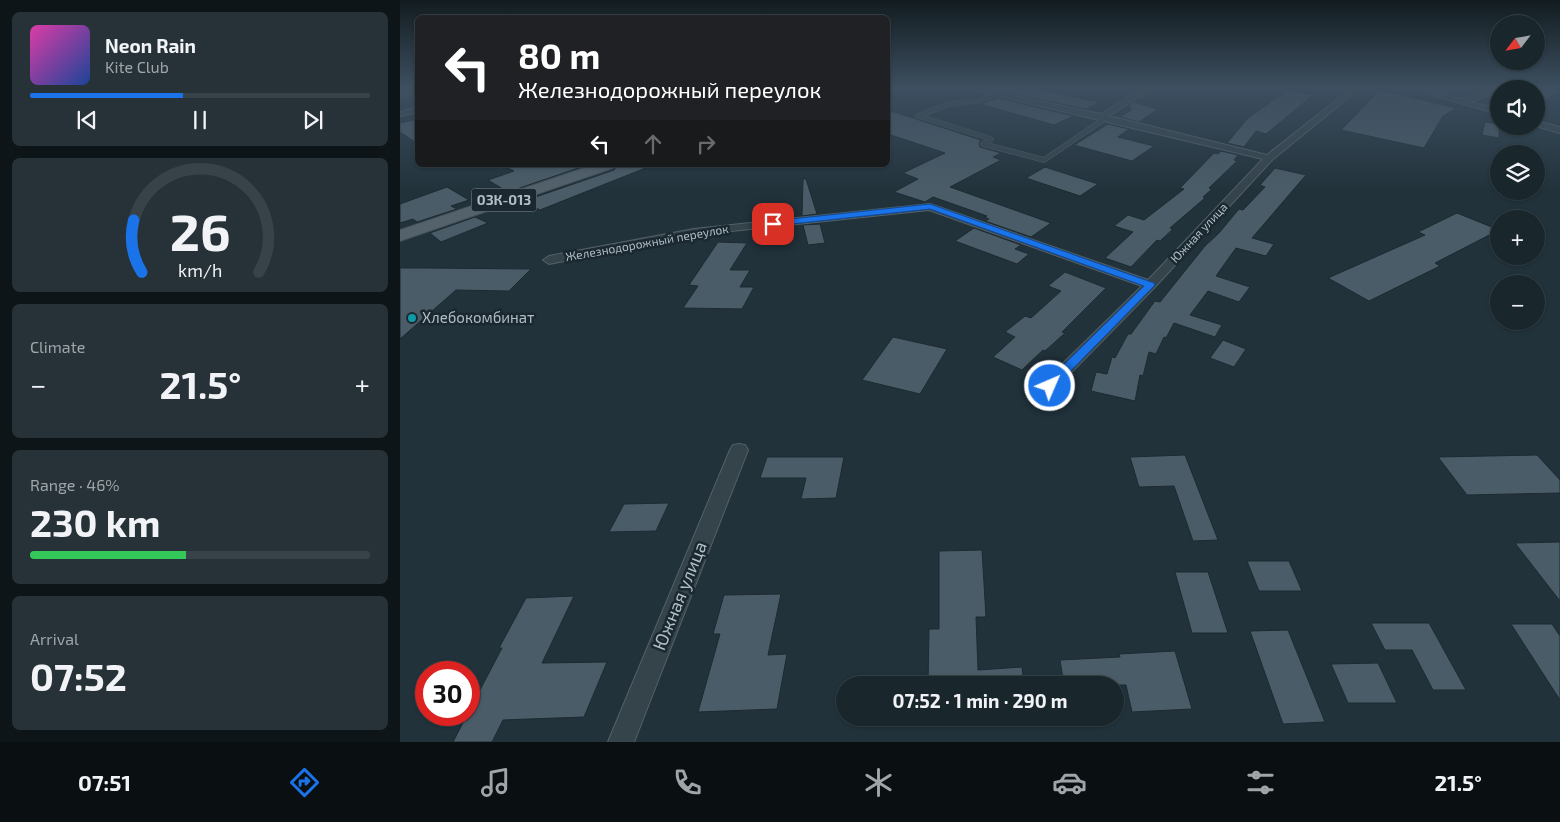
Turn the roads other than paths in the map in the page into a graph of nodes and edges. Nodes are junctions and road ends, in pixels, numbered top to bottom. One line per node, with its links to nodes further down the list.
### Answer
1 (939, 123): 2 (lane)
2 (1099, 123)
3 (1125, 123): 7 (street)
4 (1313, 123): 7 (street, Южная улица)
5 (1545, 126): 6 (street)
6 (1560, 130)
7 (1269, 158): 11 (street, Южная улица)
8 (602, 167): 9 (main road, 03К-013)
9 (400, 236)
10 (549, 260): 11 (street, Железнодорожный переулок)
11 (1150, 285): 12 (street, Южная улица)
12 (1050, 386)
13 (738, 450): 14 (street, Южная улица)
14 (621, 742)

